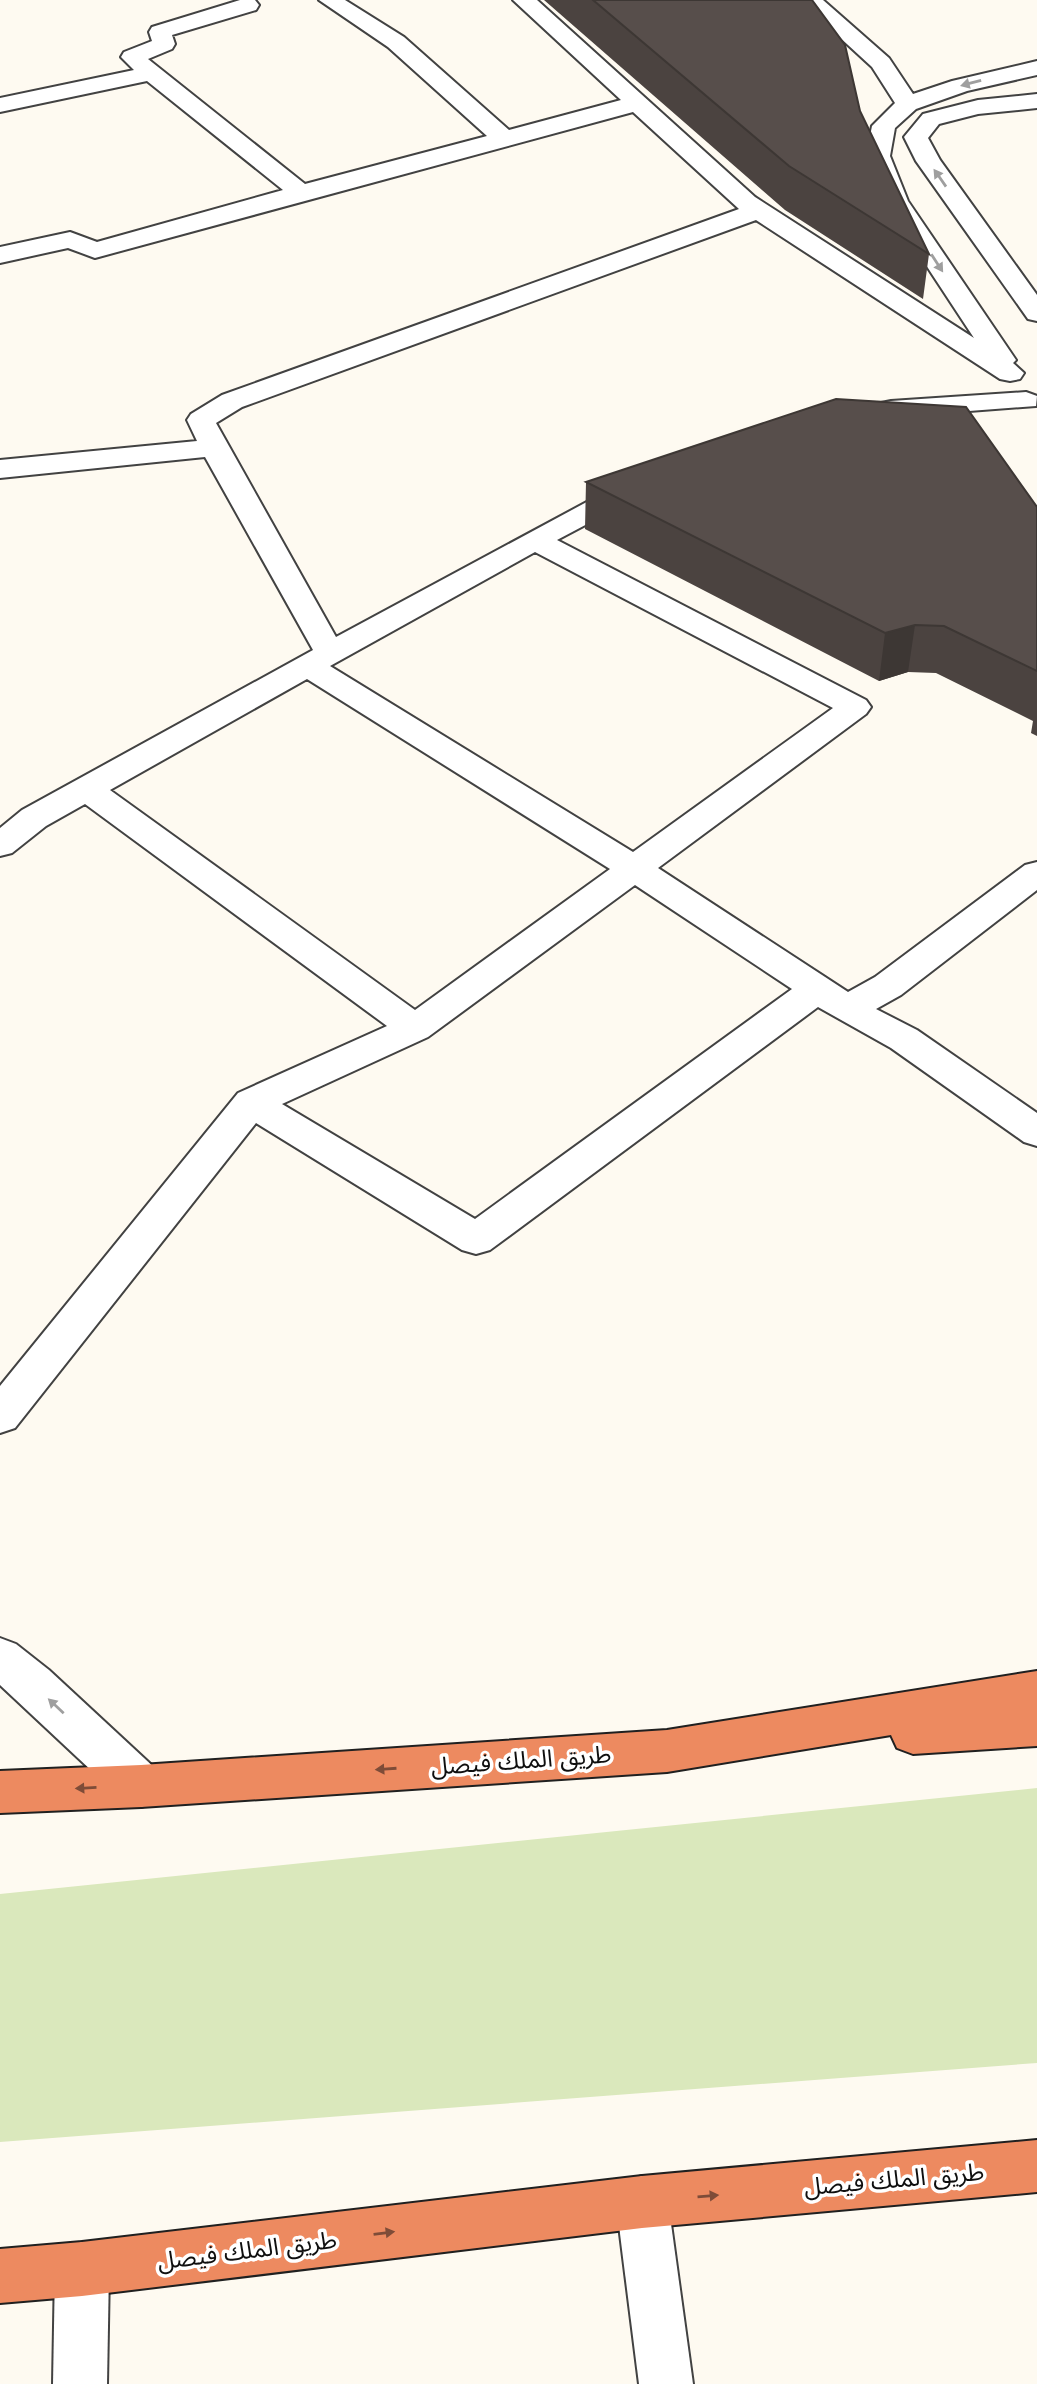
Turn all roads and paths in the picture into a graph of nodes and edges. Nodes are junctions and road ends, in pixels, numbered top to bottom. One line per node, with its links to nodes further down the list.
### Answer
1 (272, 0): 5 (street)
2 (330, 0): 12 (street)
3 (524, 0): 9 (street)
4 (810, 0): 10 (street)
5 (244, 2): 7 (street)
6 (1037, 68): 10 (street, one-way to 10)
7 (152, 73): 11 (street); 13 (street)
8 (1037, 101): 16 (street, one-way to 8)
9 (638, 103): 12 (street); 14 (street)
10 (908, 104): 17 (street, one-way to 17)
11 (0, 105)
12 (505, 139): 13 (street)
13 (301, 193): 15 (street)
14 (759, 210): 17 (street); 20 (street)
15 (0, 255)
16 (1037, 313)
17 (1010, 373): 18 (street)
18 (1032, 410): 19 (street)
19 (865, 411)
20 (214, 448): 21 (street); 24 (street)
21 (0, 470)
22 (658, 475): 23 (street)
23 (536, 540): 24 (street); 27 (street)
24 (318, 659): 25 (street); 27 (street)
25 (87, 789): 26 (street); 30 (street)
26 (0, 845)
27 (634, 868): 29 (street); 30 (street)
28 (1037, 873): 29 (street)
29 (832, 999): 31 (street); 32 (street)
30 (415, 1028): 31 (street)
31 (251, 1103): 33 (street)
32 (1037, 1132)
33 (0, 1416)
34 (0, 1658): 38 (street, one-way to 34)
35 (1037, 1691): 37 (highway, طريق الملك فيصل)
36 (1037, 1725): 37 (highway)
37 (667, 1751): 38 (highway, طريق الملك فيصل, one-way to 38)
38 (141, 1786): 39 (highway, طريق الملك فيصل, one-way to 39)
39 (0, 1792)
40 (1037, 2166): 41 (highway, طريق الملك فيصل, one-way to 40)
41 (642, 2202): 42 (highway, طريق الملك فيصل, one-way to 41); 45 (street)
42 (82, 2269): 43 (highway, طريق الملك فيصل); 44 (street)
43 (0, 2276)
44 (80, 2384)
45 (666, 2384)

